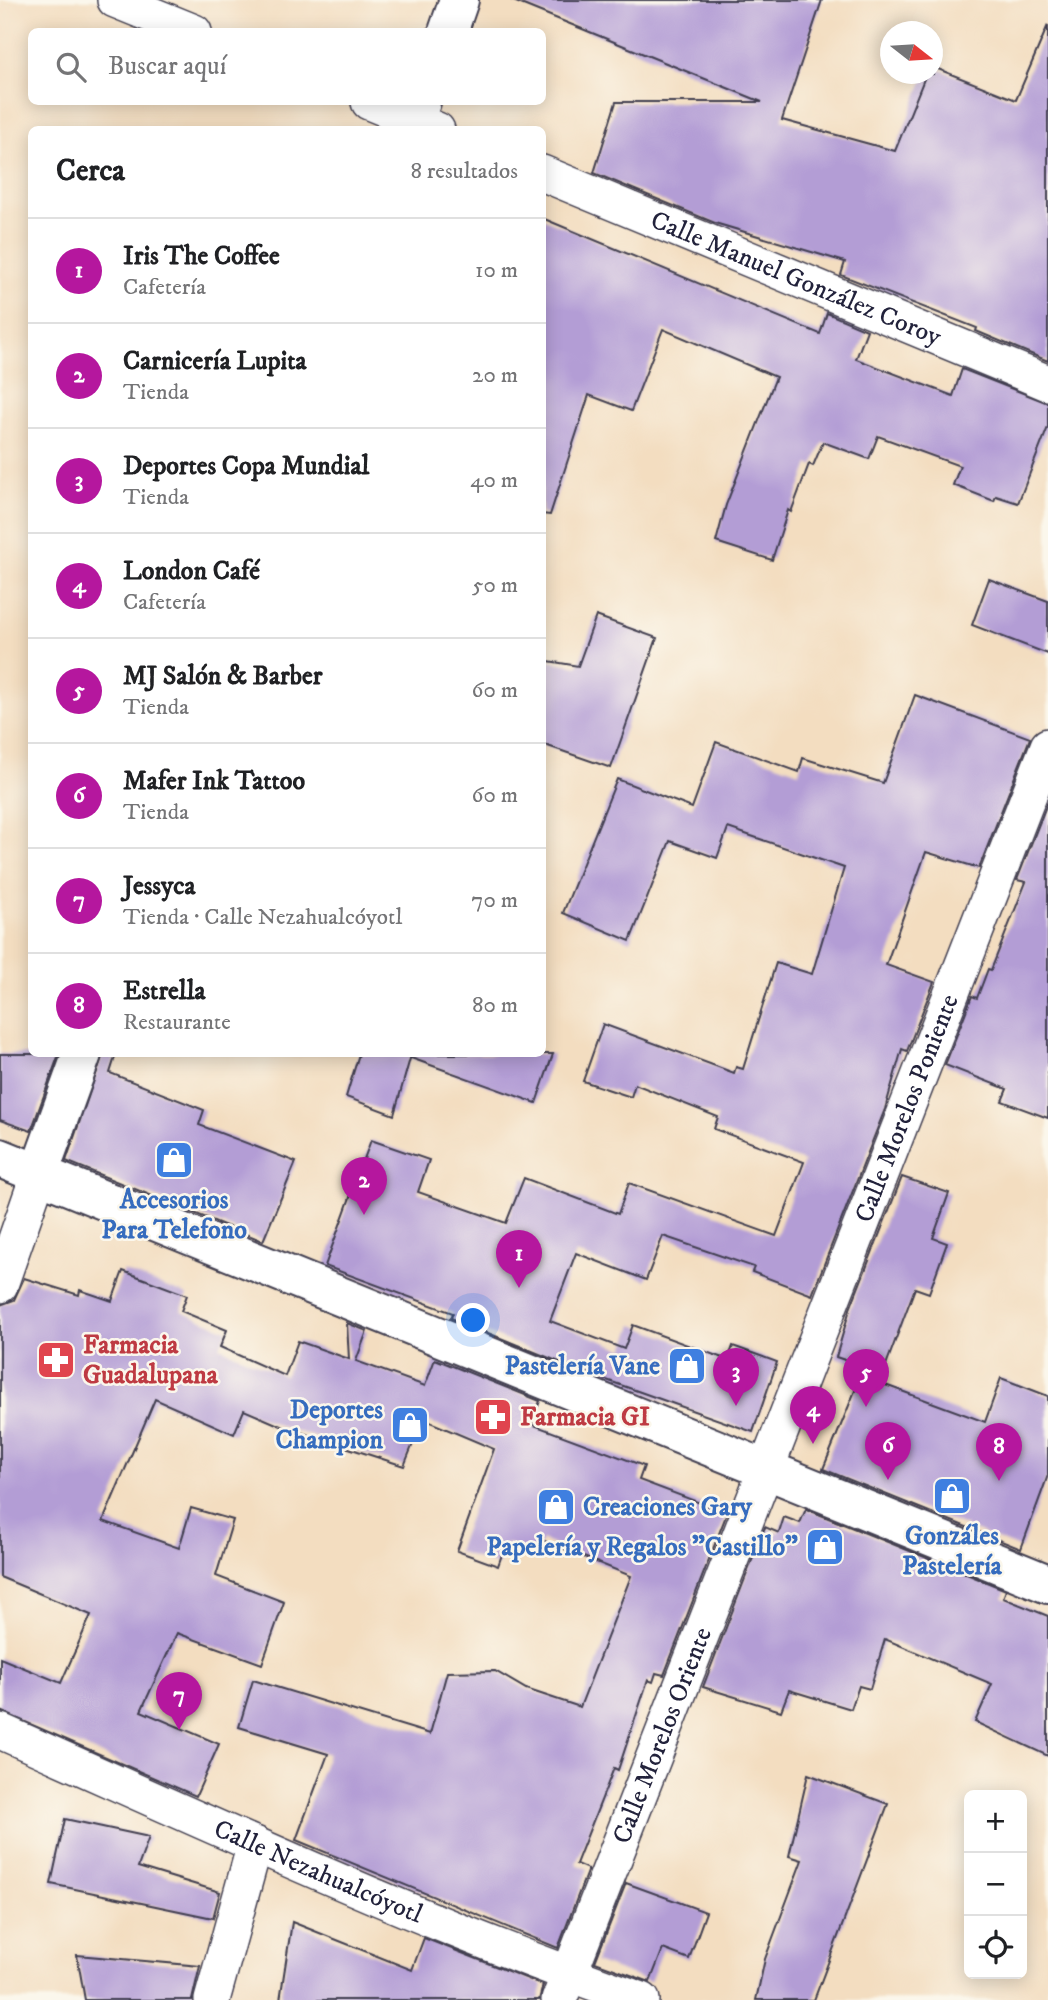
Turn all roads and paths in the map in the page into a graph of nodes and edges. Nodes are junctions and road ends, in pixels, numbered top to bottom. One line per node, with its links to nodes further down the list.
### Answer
1 (115, 0): 3 (street)
2 (459, 0): 4 (main road)
3 (184, 28)
4 (449, 28)
5 (378, 105): 6 (street)
6 (421, 120)
7 (546, 175): 8 (street, Calle Manuel González Coroy)
8 (1048, 383)
9 (1048, 746): 14 (street, Calle Morelos Poniente)
10 (81, 1057): 12 (main road)
11 (0, 1158): 12 (main road)
12 (39, 1173): 13 (street); 14 (main road)
13 (0, 1285)
14 (765, 1470): 15 (main road); 18 (street, Calle Morelos Oriente)
15 (1048, 1584)
16 (0, 1731): 17 (street, Calle Nezahualcóyotl)
17 (255, 1844): 18 (street, Calle Nezahualcóyotl); 19 (street)
18 (563, 1987): 20 (street, Calle Nezahualcóyotl)
19 (212, 2000)
20 (642, 2000)

